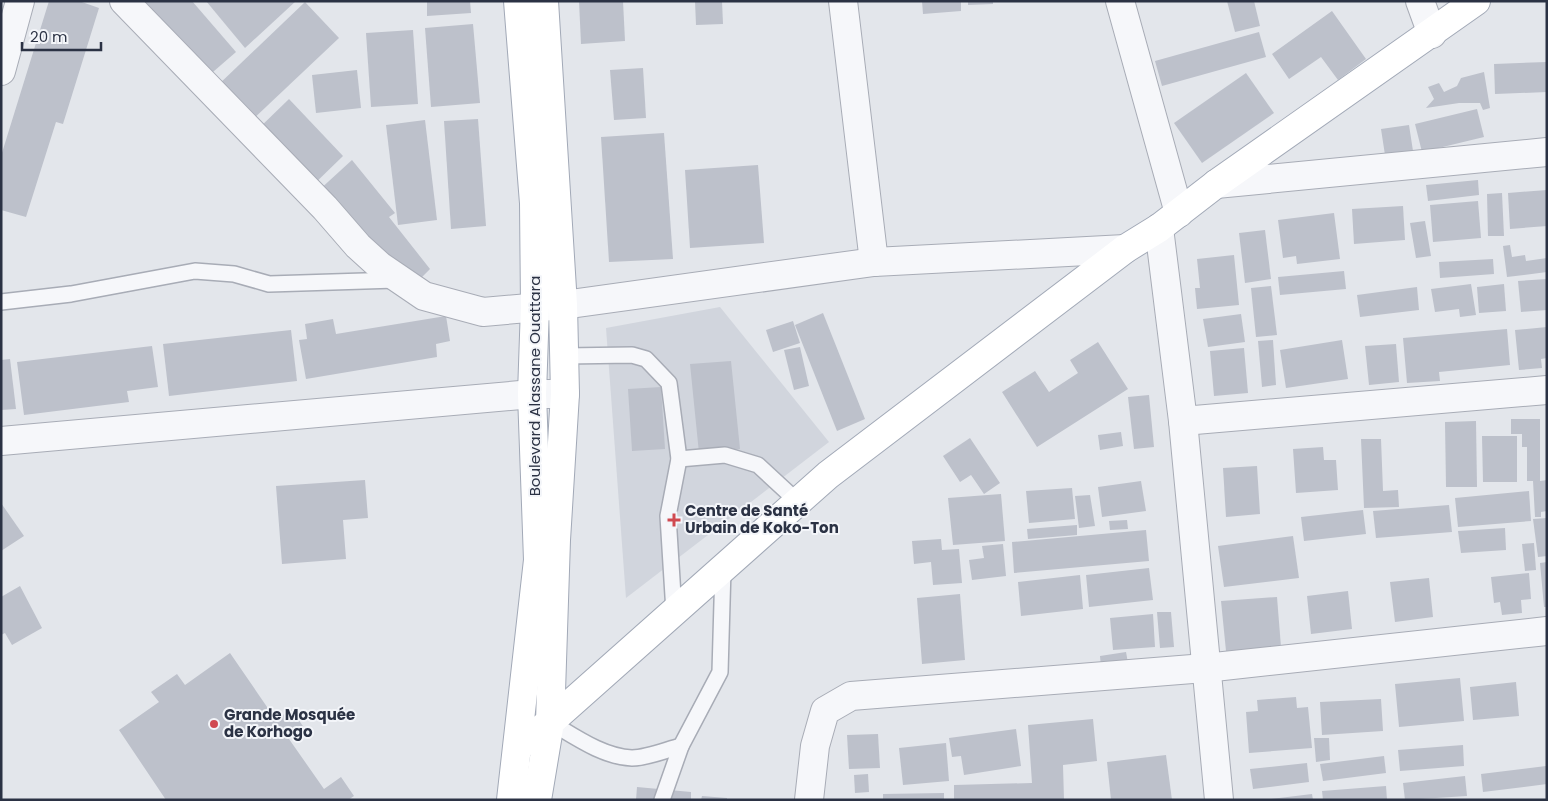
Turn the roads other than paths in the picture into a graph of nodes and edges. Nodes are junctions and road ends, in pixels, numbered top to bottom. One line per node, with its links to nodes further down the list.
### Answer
1 (20, 1): 10 (street)
2 (124, 1): 16 (street)
3 (518, 1): 19 (main road, Boulevard Alassane Ouattara)
4 (544, 1): 18 (main road, Boulevard Alassane Ouattara)
5 (843, 1): 15 (street)
6 (1120, 1): 13 (street)
7 (1420, 1): 9 (street)
8 (1476, 1): 9 (main road)
9 (1432, 34): 12 (main road)
10 (1, 71)
11 (1547, 152): 12 (street)
12 (1216, 184): 13 (main road)
13 (1169, 221): 14 (main road); 24 (street)
14 (1125, 249): 15 (street); 27 (main road)
15 (874, 262): 18 (street)
16 (400, 280): 17 (lane); 19 (street)
17 (1, 302)
18 (563, 305): 19 (street); 20 (main road, Boulevard Alassane Ouattara)
19 (535, 306): 22 (main road, Boulevard Alassane Ouattara)
20 (565, 356): 23 (main road, Boulevard Alassane Ouattara); 26 (lane)
21 (1547, 390): 24 (street)
22 (532, 394): 23 (street); 25 (street); 34 (main road, Boulevard Alassane Ouattara)
23 (566, 394): 32 (main road, Boulevard Alassane Ouattara)
24 (1183, 422): 31 (street)
25 (1, 441)
26 (679, 459): 27 (lane); 29 (lane)
27 (798, 502): 28 (main road)
28 (723, 568): 29 (main road); 33 (lane)
29 (674, 612): 32 (main road)
30 (1547, 631): 31 (street)
31 (1206, 668): 38 (street); 39 (street)
32 (550, 722): 33 (lane); 34 (main road); 36 (main road, Boulevard Alassane Ouattara)
33 (681, 746): 37 (lane)
34 (518, 748): 35 (main road, Boulevard Alassane Ouattara)
35 (511, 800)
36 (537, 800)
37 (662, 800)
38 (810, 800)
39 (1219, 800)

